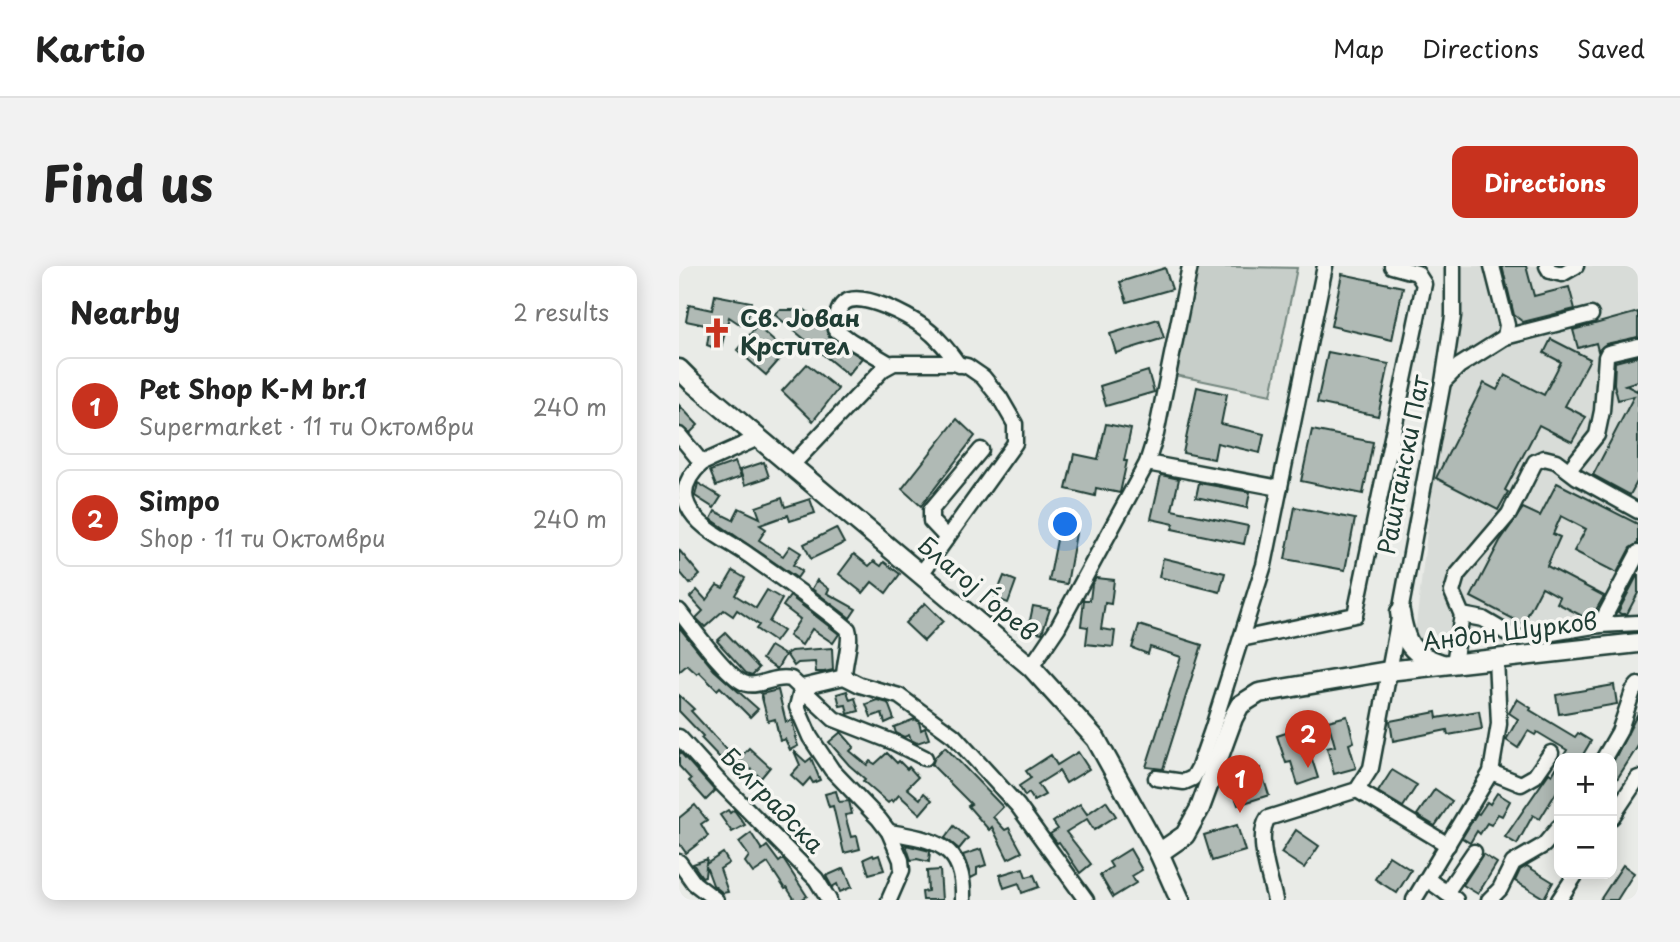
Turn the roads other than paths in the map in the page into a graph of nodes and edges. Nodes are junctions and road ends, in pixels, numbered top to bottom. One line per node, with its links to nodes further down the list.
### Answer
1 (1190, 266): 19 (street)
2 (1325, 266): 22 (street)
3 (1392, 266): 33 (street)
4 (1453, 266): 14 (street, Раштански Пат)
5 (1492, 266): 9 (street)
6 (1547, 266): 7 (street)
7 (1576, 266)
8 (1591, 314): 9 (street)
9 (1505, 337): 14 (street)
10 (1638, 346): 21 (street)
11 (890, 364): 12 (street); 12 (street); 20 (street)
12 (959, 365): 25 (street)
13 (679, 369): 16 (main road, Благој Ѓорев)
14 (1443, 382): 29 (street, Раштански Пат)
15 (679, 435): 18 (street)
16 (758, 438): 18 (street); 20 (main road, Благој Ѓорев)
17 (981, 450): 25 (street)
18 (702, 463): 23 (street)
19 (1147, 463): 22 (street); 37 (street)
20 (792, 465): 27 (main road, Благој Ѓорев)
21 (1569, 470): 24 (street); 30 (street)
22 (1280, 488): 33 (street)
23 (683, 509): 39 (street)
24 (1638, 510)
25 (947, 538): 27 (street)
26 (1638, 553): 32 (street)
27 (921, 574): 37 (main road, Благој Ѓорев)
28 (679, 611): 41 (street)
29 (1400, 612): 36 (main road); 38 (street, Раштански Пат)
30 (1462, 615): 32 (street); 36 (street)
31 (1638, 623): 32 (street)
32 (1600, 625)
33 (1241, 639): 47 (street)
34 (1638, 643): 35 (main road, Андон Шурков)
35 (1496, 658): 36 (main road, Андон Шурков); 46 (street)
36 (1449, 664): 38 (main road, Андон Шурков)
37 (1031, 667): 55 (main road, Благој Ѓорев)
38 (1388, 671): 49 (street, Раштански Пат); 55 (main road, Андон Шурков)
39 (844, 677): 41 (street); 64 (street)
40 (1638, 685): 44 (street)
41 (802, 687): 45 (street); 51 (street)
42 (679, 737): 61 (street, Белградска)
43 (1551, 753): 46 (street)
44 (1607, 753)
45 (925, 758)
46 (1491, 772): 53 (street)
47 (1156, 778)
48 (1638, 778): 50 (street)
49 (1357, 790): 53 (street); 66 (street)
50 (1613, 816)
51 (889, 832): 62 (street); 63 (street)
52 (1554, 833): 68 (street)
53 (1448, 845): 58 (street)
54 (1474, 852): 59 (street)
55 (1159, 853): 65 (main road, Благој Ѓорев)
56 (679, 862): 60 (street)
57 (1573, 879): 69 (street)
58 (1427, 880): 59 (street); 67 (street)
59 (1451, 897)
60 (716, 900)
61 (829, 900)
62 (889, 900)
63 (963, 900)
64 (1086, 900)
65 (1180, 900)
66 (1275, 900)
67 (1414, 900)
68 (1489, 900)
69 (1559, 900)

